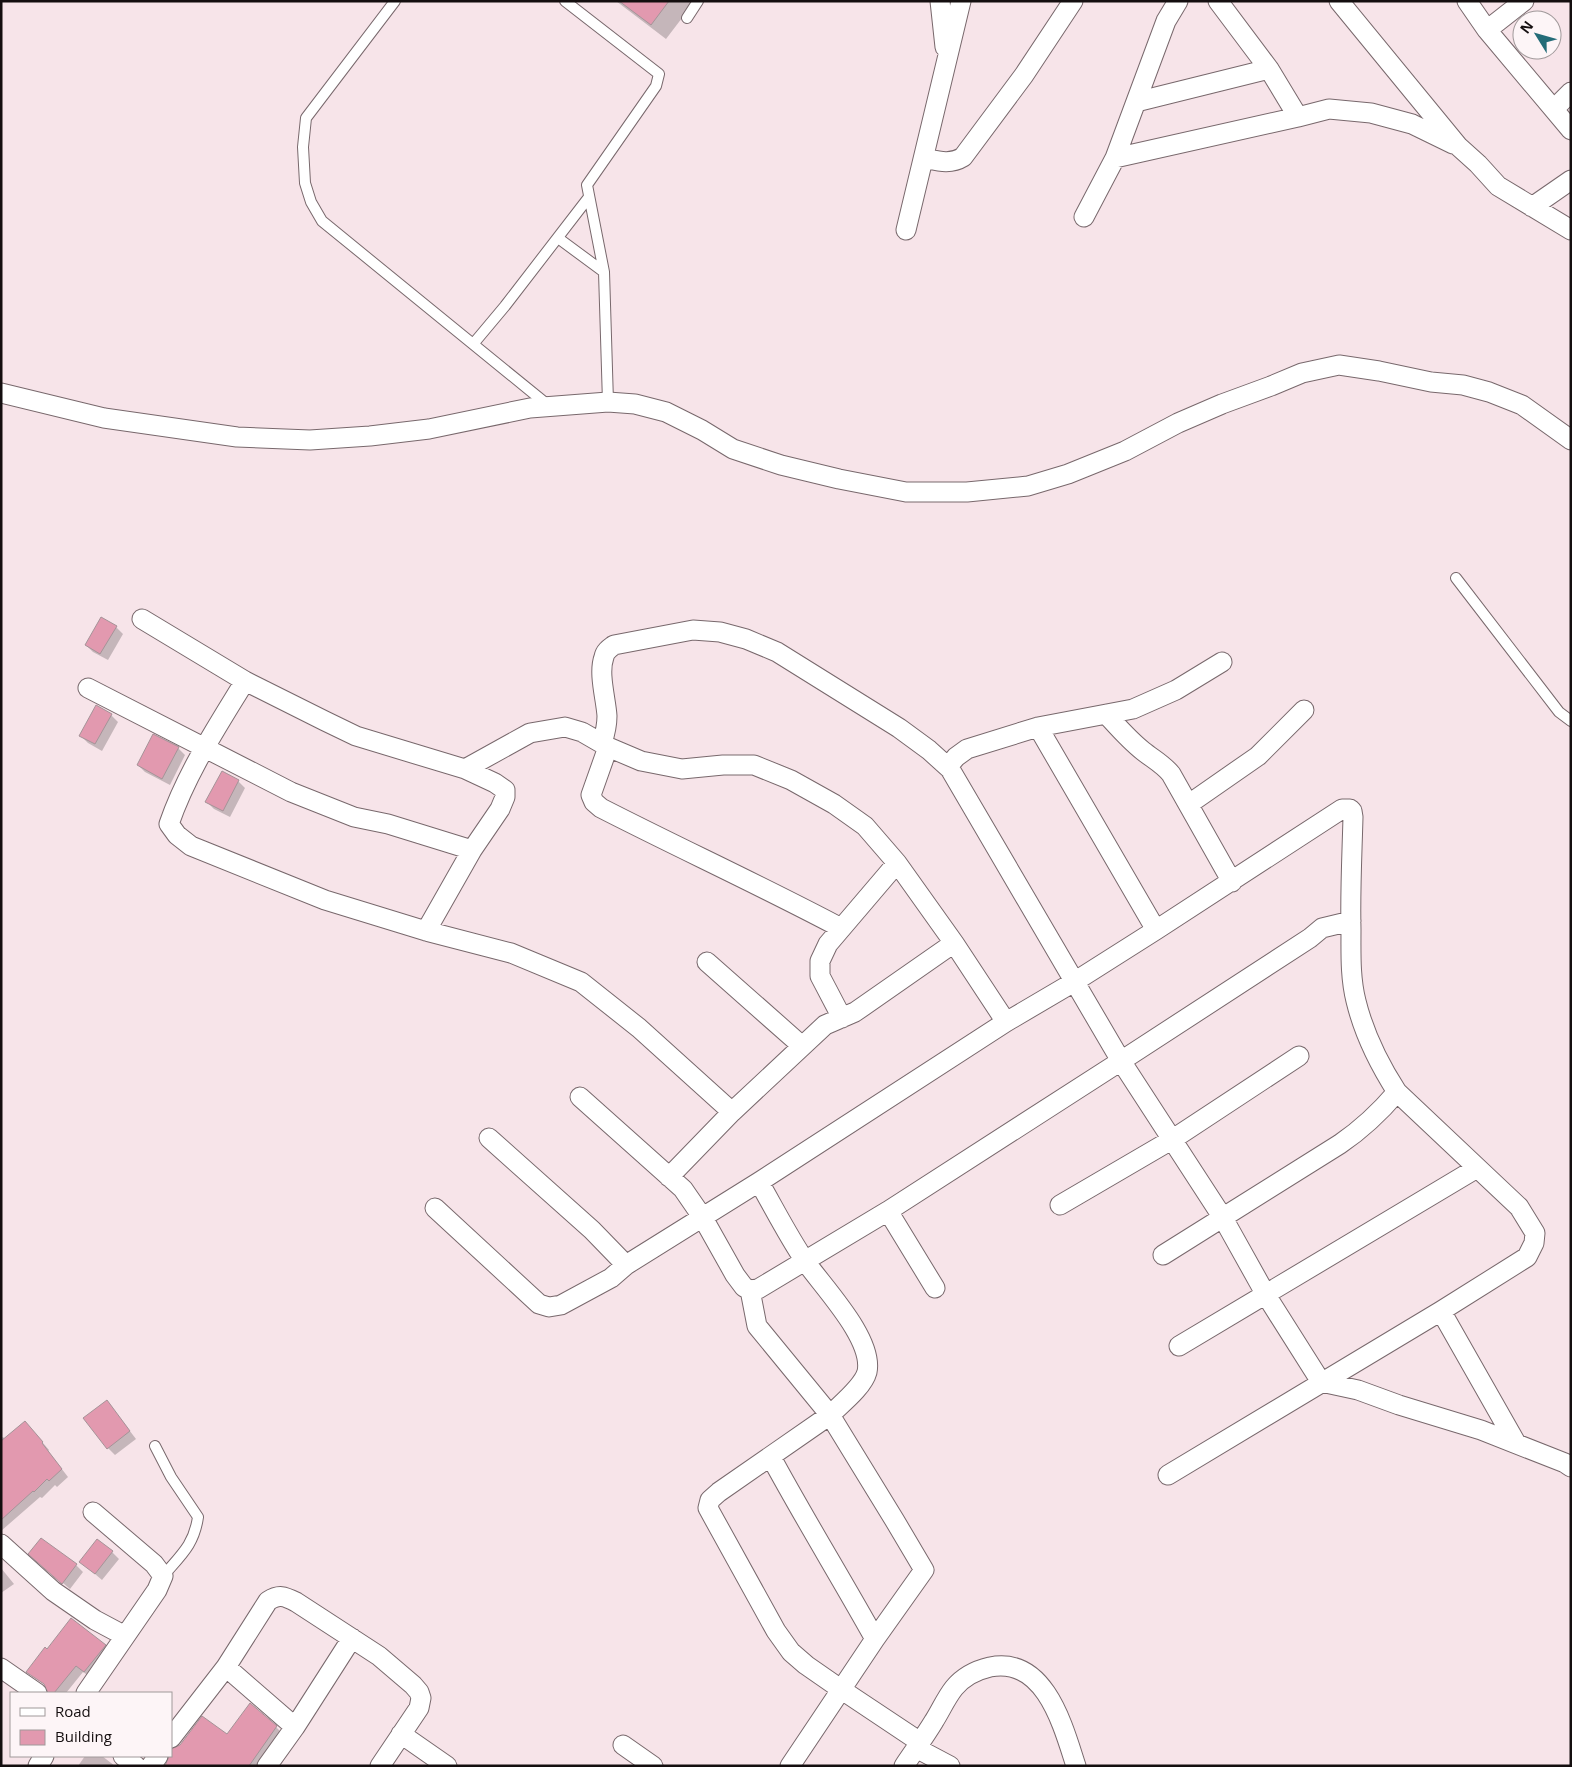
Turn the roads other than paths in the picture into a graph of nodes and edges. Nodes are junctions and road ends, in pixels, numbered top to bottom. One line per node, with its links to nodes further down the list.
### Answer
1 (395, 1): 32 (lane)
2 (564, 1): 25 (lane)
3 (698, 1): 12 (lane)
4 (940, 1): 14 (street)
5 (961, 1): 14 (street)
6 (1073, 1): 22 (street)
7 (1178, 1): 17 (street)
8 (1218, 1): 15 (street)
9 (1339, 1): 21 (street)
10 (1467, 1): 13 (street)
11 (1524, 1): 13 (street)
12 (687, 18)
13 (1487, 30): 18 (street)
14 (947, 61): 22 (street)
15 (1269, 69): 17 (street); 19 (street)
16 (1571, 92): 18 (street)
17 (1136, 102): 23 (street)
18 (1554, 109): 20 (street)
19 (1298, 117): 21 (street); 23 (street)
20 (1571, 130)
21 (1458, 146): 26 (street)
22 (924, 158): 28 (street)
23 (1115, 158): 27 (street)
24 (1571, 180): 26 (street)
25 (589, 197): 30 (lane); 31 (lane)
26 (1532, 208): 29 (street)
27 (1084, 216)
28 (906, 230)
29 (1571, 230)
30 (558, 238): 31 (lane); 32 (lane)
31 (604, 272): 34 (lane)
32 (474, 343): 35 (lane)
33 (1, 393): 35 (street)
34 (608, 402): 35 (street); 36 (street)
35 (549, 406)
36 (1571, 440)
37 (1456, 578): 44 (lane)
38 (142, 619): 40 (street)
39 (1222, 662): 43 (street)
40 (245, 681): 47 (street); 48 (street)
41 (88, 688): 47 (street)
42 (1304, 710): 50 (street)
43 (1106, 714): 45 (street); 50 (street)
44 (1571, 721)
45 (1038, 727): 49 (street); 56 (street)
46 (605, 745): 48 (street); 49 (street); 52 (street); 55 (street)
47 (204, 748): 51 (street); 57 (street)
48 (465, 769): 51 (street)
49 (950, 769): 60 (street)
50 (1189, 804): 53 (street)
51 (472, 850): 57 (street)
52 (897, 862): 55 (street); 58 (street)
53 (1232, 882): 54 (street); 56 (street)
54 (1350, 921): 65 (street); 66 (street)
55 (841, 928): 61 (street)
56 (1156, 930): 60 (street)
57 (426, 931): 68 (street)
58 (954, 943): 61 (street); 62 (street)
59 (707, 962): 63 (street)
60 (1074, 982): 62 (street); 65 (street)
61 (842, 1018): 63 (street)
62 (1006, 1022): 73 (street)
63 (802, 1046): 68 (street)
64 (1299, 1056): 70 (street)
65 (1121, 1061): 70 (street); 76 (street)
66 (1397, 1092): 71 (street); 78 (street)
67 (580, 1096): 72 (street)
68 (732, 1112): 72 (street)
69 (489, 1138): 81 (street)
70 (1173, 1139): 74 (street); 78 (street)
71 (1476, 1168): 84 (street); 85 (street)
72 (669, 1177): 77 (street)
73 (759, 1182): 77 (street); 80 (street)
74 (1060, 1205)
75 (435, 1208): 81 (street)
76 (888, 1211): 80 (street); 82 (street)
77 (703, 1218): 81 (street); 83 (street)
78 (1223, 1218): 79 (street); 84 (street)
79 (1163, 1255)
80 (804, 1261): 83 (street); 88 (street)
81 (626, 1265)
82 (935, 1288)
83 (750, 1290): 88 (street)
84 (1266, 1295): 86 (street); 87 (street)
85 (1441, 1311): 87 (street); 89 (street)
86 (1180, 1346)
87 (1321, 1382): 89 (street); 93 (street)
88 (830, 1415): 91 (street); 99 (street)
89 (1516, 1442): 92 (street)
90 (155, 1446): 96 (lane)
91 (771, 1457): 99 (street); 102 (street)
92 (1569, 1464)
93 (1168, 1475)
94 (93, 1512): 96 (street)
95 (1, 1544): 97 (street)
96 (163, 1576): 97 (street)
97 (125, 1636): 104 (street)
98 (352, 1638): 100 (street); 105 (street); 106 (street)
99 (875, 1639): 102 (street)
100 (226, 1667): 105 (street); 107 (street)
101 (1, 1668): 103 (street)
102 (842, 1690): 109 (street); 116 (street)
103 (36, 1692)
104 (87, 1692)
105 (295, 1728): 112 (street)
106 (401, 1734): 113 (street); 114 (street)
107 (172, 1737)
108 (623, 1745): 115 (street)
109 (918, 1745): 117 (street); 118 (street); 119 (street)
110 (124, 1757): 111 (street)
111 (136, 1766)
112 (267, 1766)
113 (380, 1766)
114 (447, 1766)
115 (654, 1766)
116 (790, 1766)
117 (904, 1766)
118 (950, 1766)
119 (1076, 1766)

